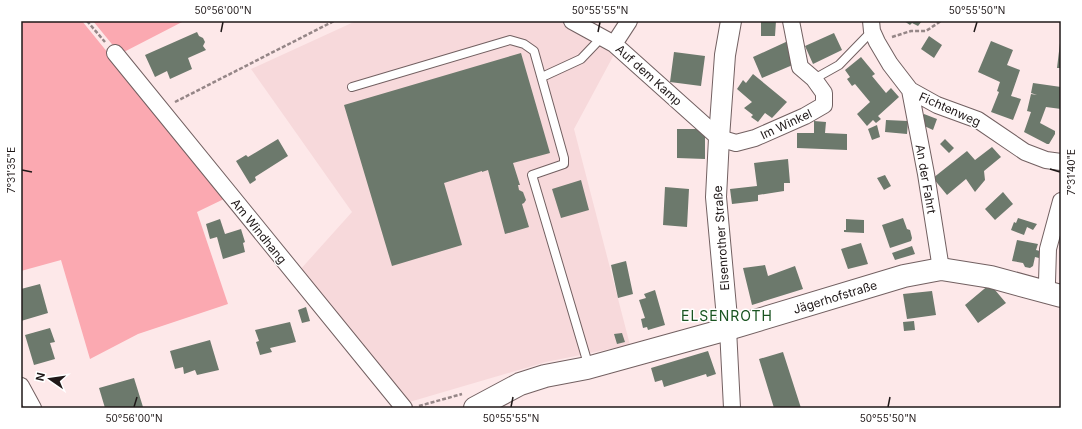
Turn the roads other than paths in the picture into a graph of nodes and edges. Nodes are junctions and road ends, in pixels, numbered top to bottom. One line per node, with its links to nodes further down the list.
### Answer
1 (572, 21): 6 (street, Auf dem Kamp)
2 (629, 21): 6 (street)
3 (731, 21): 12 (street, Elsenrother Straße)
4 (791, 21): 9 (street, Im Winkel)
5 (873, 31): 9 (lane); 11 (street, Fichtenweg)
6 (608, 40): 8 (lane); 12 (street, Auf dem Kamp)
7 (115, 53): 20 (street, Am Windhang)
8 (542, 77): 10 (lane); 18 (lane)
9 (814, 79): 12 (street, Im Winkel)
10 (352, 87)
11 (910, 90): 13 (street, Fichtenweg); 15 (street, An der Fahrt)
12 (719, 138): 17 (street, Elsenrother Straße)
13 (1061, 162)
14 (1061, 201): 16 (street)
15 (941, 269): 16 (main road, Jägerhofstraße); 17 (main road, Jägerhofstraße)
16 (1053, 294)
17 (728, 329): 18 (main road, Jägerhofstraße); 23 (street, Elsenrother Straße)
18 (587, 368): 22 (main road, Jägerhofstraße)
19 (21, 386): 21 (street)
20 (411, 407)
21 (33, 408)
22 (475, 408)
23 (732, 408)

